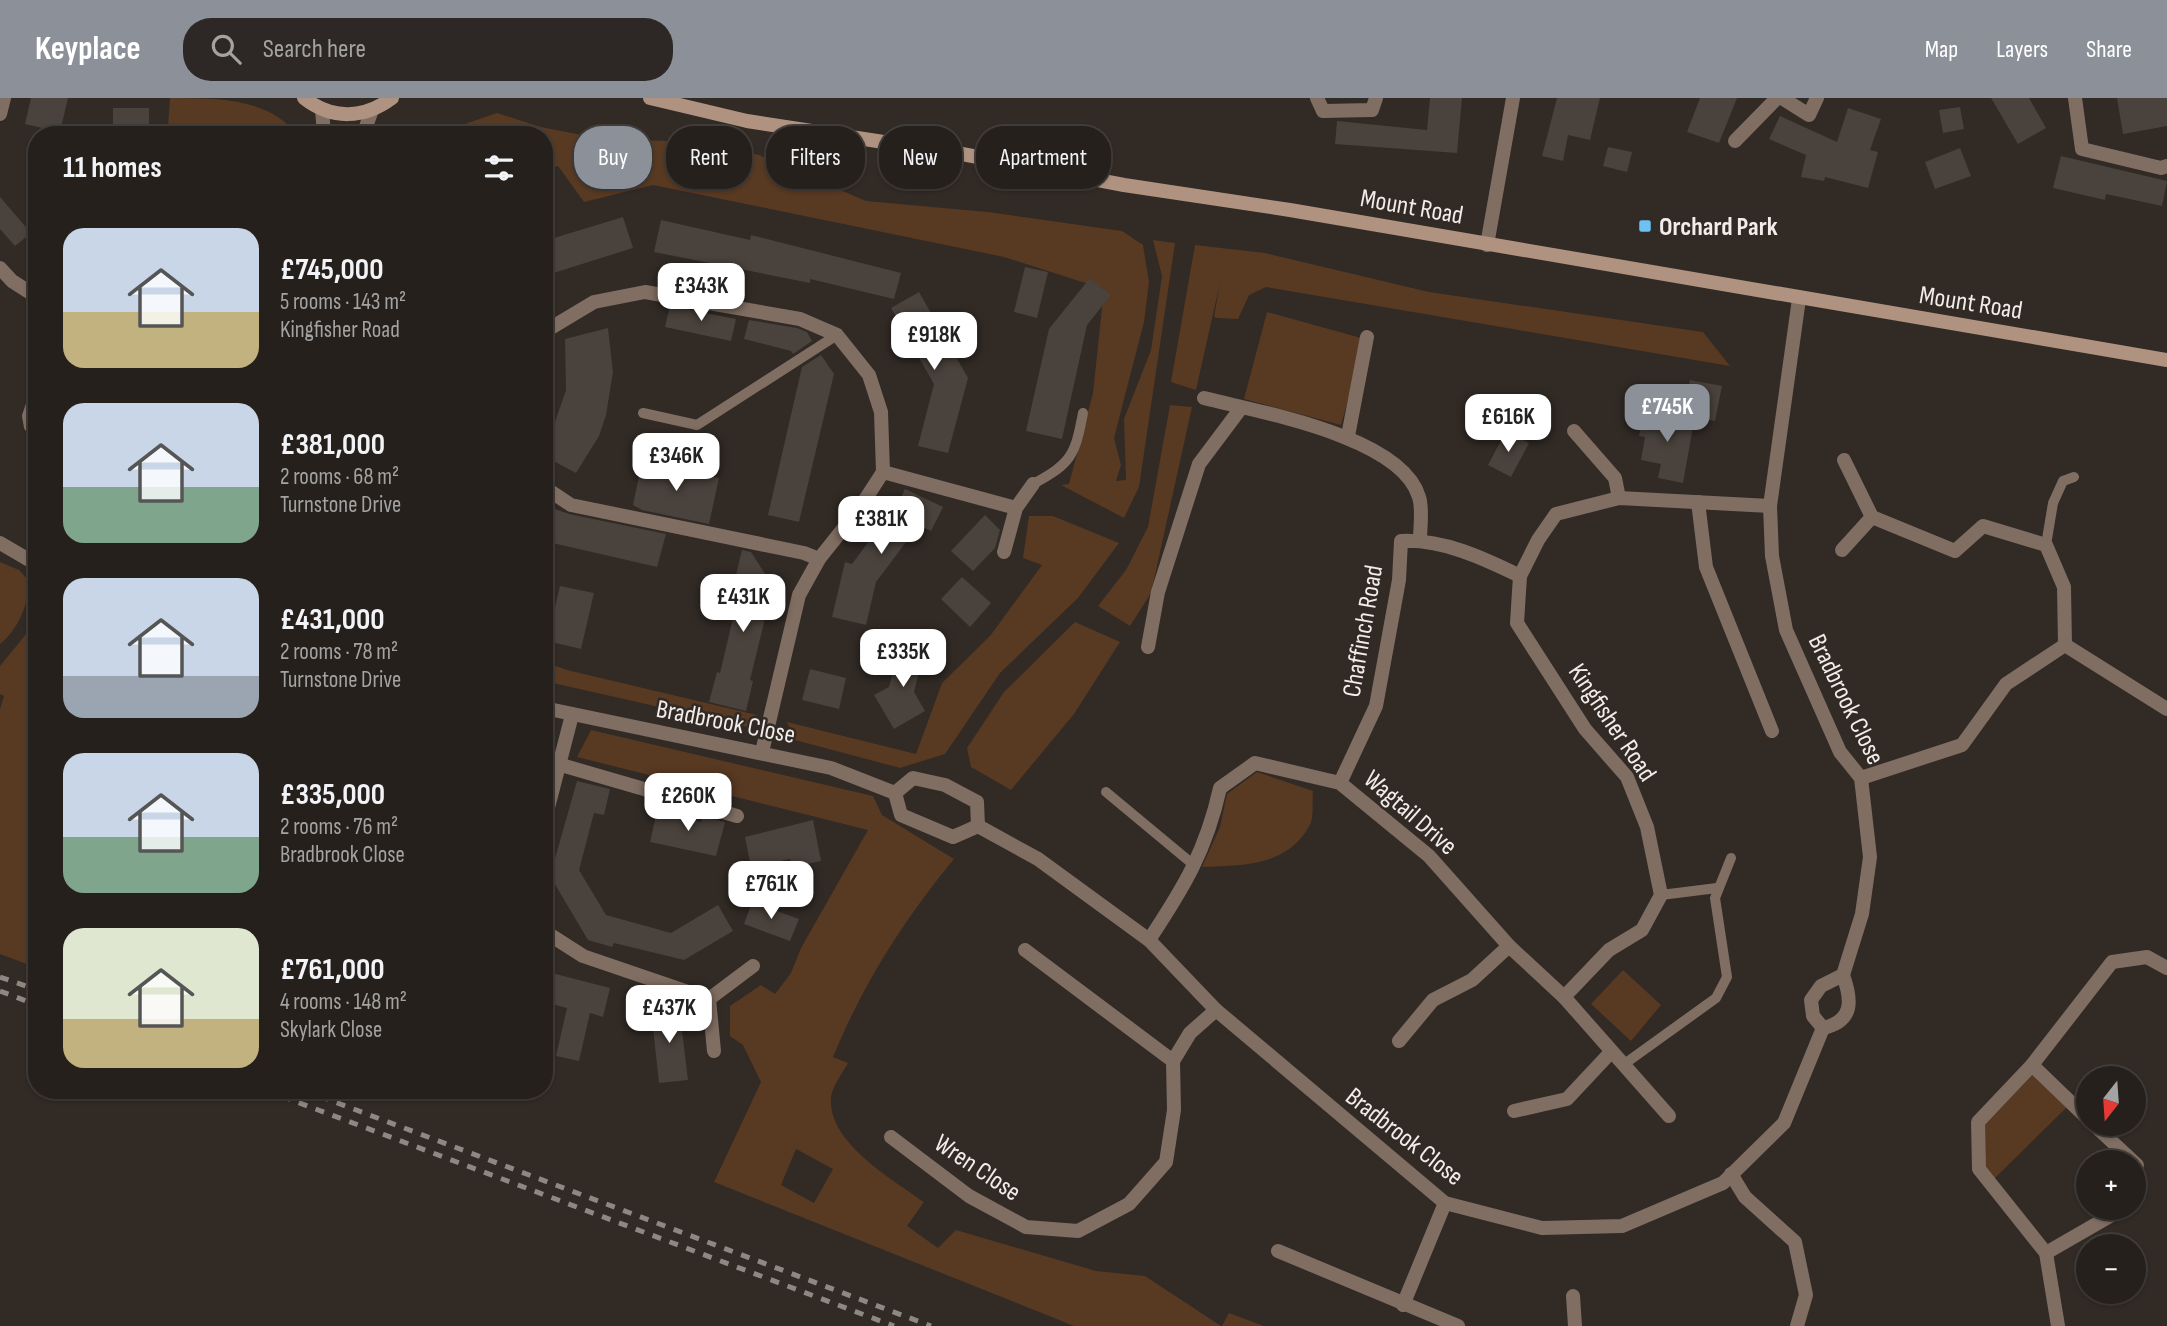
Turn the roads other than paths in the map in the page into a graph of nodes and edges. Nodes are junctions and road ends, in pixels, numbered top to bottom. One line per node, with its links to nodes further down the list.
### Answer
1 (4, 98): 13 (street)
2 (304, 98): 11 (street)
3 (392, 98): 12 (street)
4 (650, 98): 18 (street, Mount Road)
5 (1317, 98): 6 (street)
6 (1376, 98)
7 (1514, 98): 18 (street)
8 (1779, 98): 9 (street); 16 (street)
9 (1817, 98)
10 (2075, 98): 17 (street)
11 (321, 109): 12 (street); 14 (street)
12 (372, 110): 15 (street)
13 (0, 114)
14 (323, 126)
15 (366, 126)
16 (1735, 141)
17 (2167, 166)
18 (1487, 245): 21 (street, Mount Road)
19 (0, 268): 20 (street)
20 (28, 291)
21 (1799, 299): 25 (street, Mount Road); 39 (street, Bradbrook Close)
22 (553, 326): 23 (street)
23 (837, 335): 28 (lane); 33 (street)
24 (1367, 337): 31 (street)
25 (2167, 360)
26 (1204, 398): 27 (street)
27 (1241, 408): 31 (street); 51 (street)
28 (643, 413)
29 (1083, 413): 35 (lane)
30 (1574, 431): 37 (street)
31 (1348, 436): 42 (street)
32 (1844, 460): 41 (street)
33 (883, 472): 40 (street); 48 (street)
34 (2074, 477): 44 (lane)
35 (1033, 484): 40 (street)
36 (553, 493): 48 (street)
37 (1619, 498): 38 (street, Kingfisher Road); 49 (street, Kingfisher Road)
38 (1698, 502): 39 (street, Kingfisher Road); 55 (street)
39 (1770, 506): 59 (street, Bradbrook Close)
40 (1016, 508): 46 (street)
41 (1872, 517): 44 (street); 45 (street)
42 (1420, 540): 49 (street); 60 (street, Chaffinch Road)
43 (0, 543): 47 (street)
44 (2046, 545): 50 (street)
45 (1842, 550)
46 (1004, 552)
47 (28, 559)
48 (819, 559): 56 (street)
49 (1520, 576): 68 (street, Kingfisher Road)
50 (2065, 645): 52 (street); 59 (street)
51 (1148, 647)
52 (2167, 709)
53 (553, 710): 54 (street, Bradbrook Close)
54 (572, 715): 56 (street, Bradbrook Close); 57 (street)
55 (1772, 731)
56 (762, 752): 62 (street, Bradbrook Close)
57 (553, 757)
58 (553, 762): 63 (street)
59 (1861, 778): 75 (street, Bradbrook Close)
60 (1340, 783): 66 (street, Wagtail Drive); 71 (street, Wagtail Drive)
61 (1106, 792): 66 (lane)
62 (895, 793): 64 (street); 64 (street)
63 (737, 816)
64 (978, 826): 70 (street, Bradbrook Close)
65 (1731, 858): 67 (lane)
66 (1195, 866): 70 (street, Wagtail Drive)
67 (1717, 888): 68 (lane); 84 (lane)
68 (1661, 895): 76 (street)
69 (553, 937): 77 (street)
70 (1149, 940): 78 (street, Bradbrook Close)
71 (1510, 946): 76 (street, Wagtail Drive); 80 (street)
72 (1025, 950): 83 (street)
73 (753, 966): 77 (street)
74 (2167, 968): 85 (street)
75 (1843, 975): 79 (street); 79 (street)
76 (1564, 997): 82 (street, Wagtail Drive)
77 (709, 999): 81 (street)
78 (1216, 1010): 83 (street); 93 (street, Bradbrook Close)
79 (1823, 1028): 92 (street, Bradbrook Close)
80 (1399, 1041)
81 (714, 1051)
82 (1611, 1052): 84 (street, Wagtail Drive); 87 (street)
83 (1172, 1060): 89 (street, Wren Close)
84 (1623, 1065): 88 (street, Wagtail Drive)
85 (2032, 1065): 86 (street); 96 (street)
86 (2076, 1107)
87 (1514, 1111)
88 (1669, 1116)
89 (891, 1136)
90 (2106, 1136): 91 (street)
91 (2121, 1150)
92 (1731, 1174): 93 (street, Bradbrook Close); 101 (street)
93 (1445, 1203): 98 (street)
94 (2103, 1220): 96 (street)
95 (1278, 1251): 98 (street)
96 (2046, 1253): 102 (street)
97 (1573, 1296): 100 (street)
98 (1404, 1305): 99 (street)
99 (1458, 1326)
100 (1574, 1326)
101 (1797, 1326)
102 (2059, 1326)

